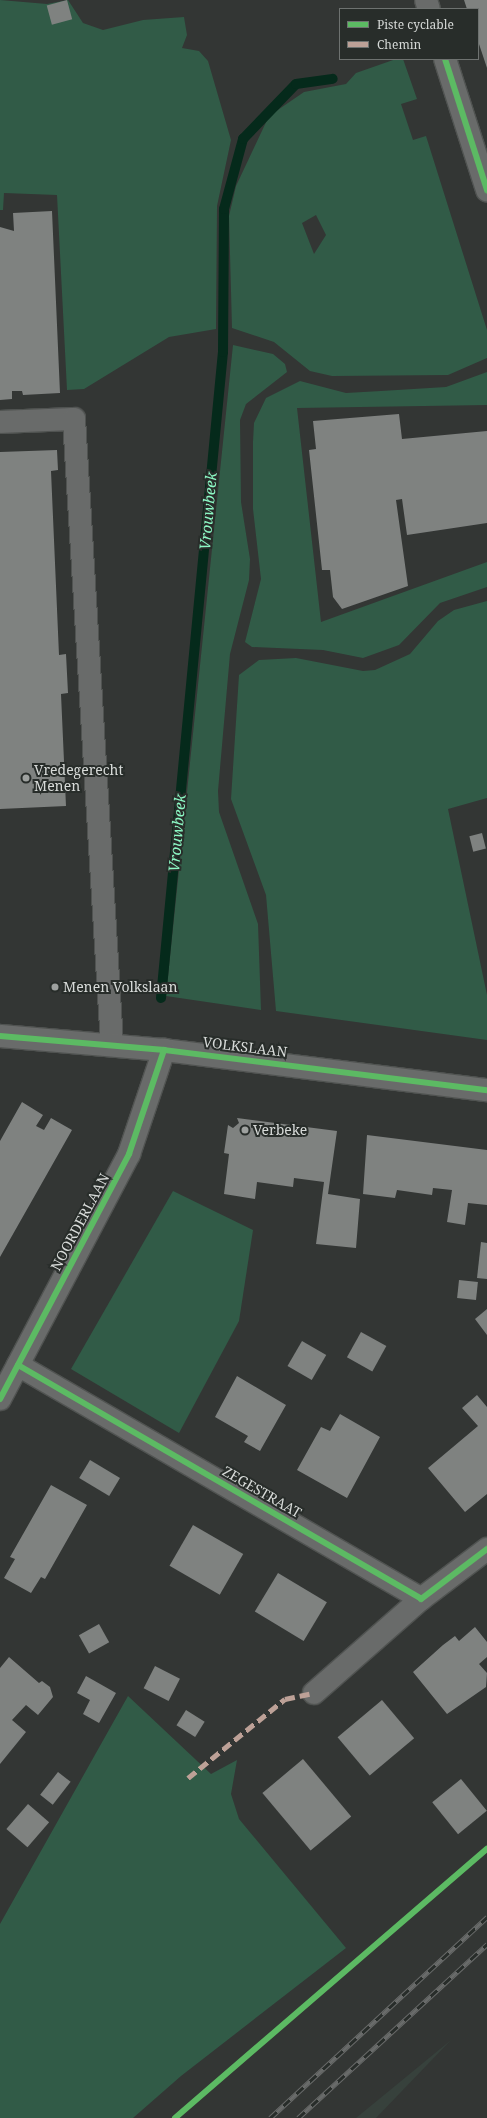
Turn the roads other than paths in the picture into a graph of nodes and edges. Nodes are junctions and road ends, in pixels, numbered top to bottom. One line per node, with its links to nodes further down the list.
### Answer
1 (445, 60): 2 (street)
2 (487, 190)
3 (0, 422): 5 (street)
4 (0, 1036): 5 (street, VOLKSLAAN)
5 (112, 1044): 6 (street, VOLKSLAAN)
6 (164, 1050): 7 (street, VOLKSLAAN); 8 (street, NOORDERLAAN)
7 (487, 1090)
8 (18, 1365): 9 (street, NOORDERLAAN); 11 (street, ZEGESTRAAT)
9 (0, 1399)
10 (487, 1549): 11 (street)
11 (421, 1599): 12 (street)
12 (314, 1693)

